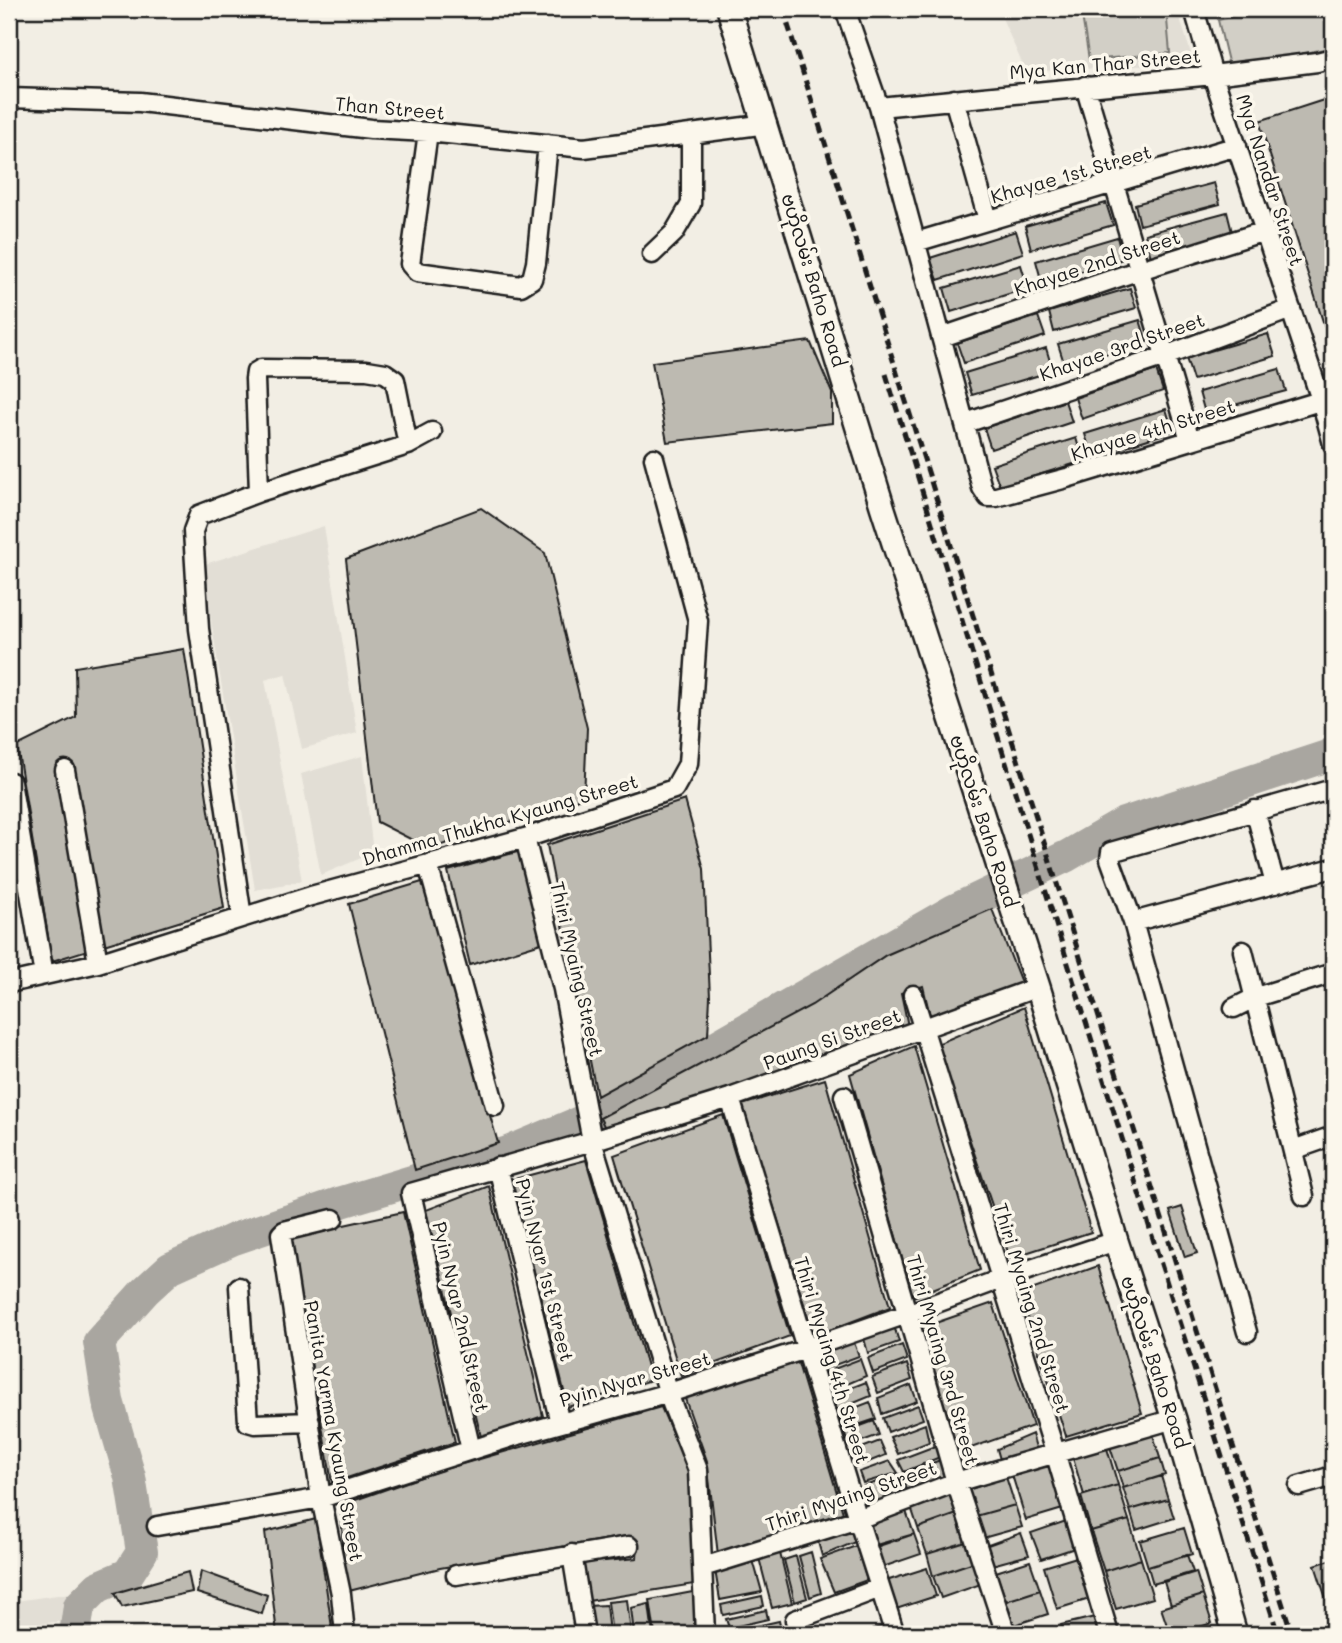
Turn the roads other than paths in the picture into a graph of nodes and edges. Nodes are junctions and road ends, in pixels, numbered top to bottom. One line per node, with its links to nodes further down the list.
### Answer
1 (729, 9): 10 (main road, ဗဟိုလမ်း Baho Road)
2 (845, 9): 9 (street)
3 (1194, 9): 5 (street, Mya Nandar Street)
4 (1333, 58): 5 (street, Mya Kan Thar Street)
5 (1213, 75): 6 (street, Mya Kan Thar Street); 14 (street, Mya Nandar Street)
6 (1085, 86): 8 (street, Mya Kan Thar Street); 15 (street)
7 (9, 98): 11 (street, Than Street)
8 (954, 99): 9 (street, Mya Kan Thar Street); 16 (street)
9 (879, 107): 18 (street)
10 (766, 124): 12 (street, Than Street); 47 (main road, ဗဟိုလမ်း Baho Road)
11 (428, 132): 13 (street, Than Street); 13 (street)
12 (691, 135): 13 (street, Than Street); 19 (street)
13 (548, 145)
14 (1237, 146): 15 (street, Khayae 1st Street); 17 (street, Mya Nandar Street)
15 (1114, 184): 16 (street, Khayae 1st Street); 20 (street)
16 (988, 220): 18 (street, Khayae 1st Street)
17 (1265, 231): 20 (street, Khayae 2nd Street); 21 (street, Mya Nandar Street)
18 (916, 243): 22 (street)
19 (652, 254)
20 (1140, 270): 22 (street, Khayae 2nd Street); 23 (street)
21 (1291, 309): 23 (street, Khayae 3rd Street); 24 (street, Mya Nandar Street)
22 (942, 338): 25 (street)
23 (1165, 356): 25 (street, Khayae 3rd Street); 27 (street)
24 (1327, 398): 27 (street, Khayae 4th Street); 28 (street, Mya Nandar Street)
25 (966, 424): 27 (street, Khayae 4th Street)
26 (432, 432): 29 (street)
27 (1190, 440)
28 (1333, 444)
29 (408, 445): 31 (street); 31 (street)
30 (654, 458): 36 (street, Dhamma Thukha Kyaung Street)
31 (259, 492): 40 (street)
32 (65, 770): 43 (street)
33 (11, 782): 45 (street)
34 (1333, 789): 35 (street)
35 (1255, 810): 39 (street); 41 (street)
36 (525, 838): 37 (street, Dhamma Thukha Kyaung Street); 55 (street, Thiri Myaing Street)
37 (428, 864): 40 (street, Dhamma Thukha Kyaung Street); 54 (street)
38 (1333, 868): 39 (street)
39 (1275, 884): 41 (street)
40 (242, 917): 43 (street, Dhamma Thukha Kyaung Street)
41 (1133, 922): 65 (street)
42 (1243, 951): 49 (street)
43 (98, 962): 45 (street, Dhamma Thukha Kyaung Street)
44 (1333, 973): 49 (street)
45 (44, 975): 46 (street, Dhamma Thukha Kyaung Street)
46 (9, 983)
47 (1038, 987): 51 (street, Paung Si Street); 61 (main road, ဗဟိုလမ်း Baho Road)
48 (913, 995): 51 (street, Thiri Myaing 2nd Street)
49 (1256, 997): 50 (street); 57 (street)
50 (1234, 1008)
51 (923, 1028): 53 (street, Paung Si Street); 62 (street, Thiri Myaing 2nd Street)
52 (844, 1096): 64 (street, Thiri Myaing 3rd Street)
53 (730, 1098): 55 (street, Paung Si Street); 66 (street, Thiri Myaing 4th Street)
54 (495, 1106)
55 (589, 1125): 58 (street); 67 (street, Thiri Myaing Street)
56 (1333, 1136): 57 (street)
57 (1293, 1150): 59 (street)
58 (498, 1167): 70 (street, Pyin Nyar 1st Street); 71 (street, Pyin Nyar 2nd Street)
59 (1304, 1196)
60 (333, 1219): 69 (street, Panita Yarma Kyaung Street)
61 (1116, 1241): 62 (street, Pyin Nyar Street); 68 (main road, ဗဟိုလမ်း Baho Road)
62 (1001, 1279): 64 (street, Pyin Nyar Street); 72 (street, Thiri Myaing 2nd Street)
63 (239, 1287): 69 (street)
64 (908, 1314): 66 (street, Pyin Nyar Street); 74 (street, Thiri Myaing 3rd Street)
65 (1247, 1332)
66 (806, 1349): 67 (street, Pyin Nyar Street); 77 (street, Thiri Myaing 4th Street)
67 (669, 1393): 70 (street, Pyin Nyar Street); 81 (street, Thiri Myaing Street)
68 (1174, 1419): 72 (street, Thiri Myaing Street); 91 (main road, ဗဟိုလမ်း Baho Road)
69 (310, 1422): 76 (street, Panita Yarma Kyaung Street)
70 (560, 1423): 71 (street, Pyin Nyar Street)
71 (471, 1450): 76 (street, Pyin Nyar Street)
72 (1055, 1452): 74 (street, Thiri Myaing Street); 90 (street, Thiri Myaing 2nd Street)
73 (1333, 1476): 75 (street)
74 (956, 1482): 77 (street, Thiri Myaing Street); 89 (street, Thiri Myaing 3rd Street)
75 (1299, 1486)
76 (321, 1497): 78 (street, Pyin Nyar Street); 85 (street, Panita Yarma Kyaung Street)
77 (858, 1519): 81 (street, Thiri Myaing Street); 83 (street, Thiri Myaing 4th Street)
78 (157, 1526)
79 (629, 1546): 80 (street)
80 (572, 1554): 82 (street); 86 (street)
81 (703, 1567): 87 (street, Thiri Myaing Street)
82 (456, 1575)
83 (880, 1588): 84 (street); 88 (street, Thiri Myaing 4th Street)
84 (795, 1620)
85 (345, 1634)
86 (585, 1634)
87 (705, 1634)
88 (895, 1634)
89 (1006, 1634)
90 (1109, 1634)
91 (1235, 1634)

